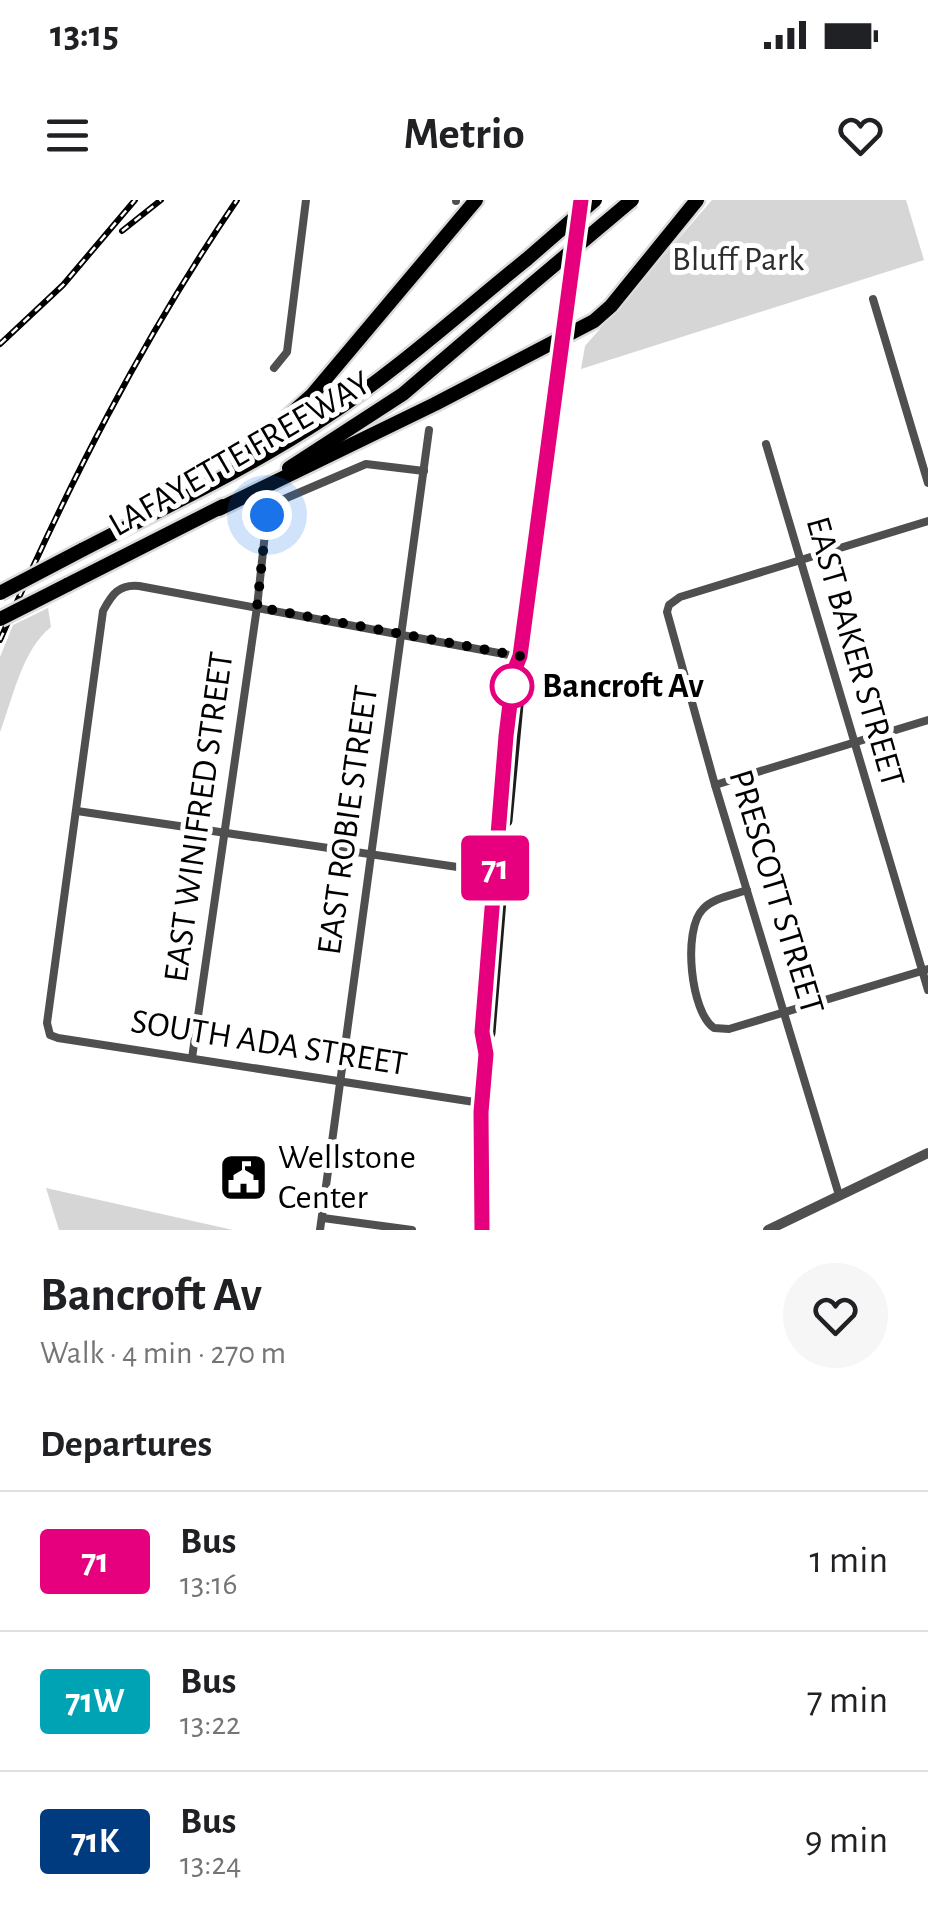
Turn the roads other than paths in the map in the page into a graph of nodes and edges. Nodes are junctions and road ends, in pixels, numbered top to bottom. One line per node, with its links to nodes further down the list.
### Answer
1 (306, 200): 9 (street)
2 (476, 200): 16 (highway)
3 (581, 200): 8 (main road)
4 (595, 200): 16 (highway, LAFAYETTE FREEWAY, bridge)
5 (632, 200): 14 (highway, LAFAYETTE FREEWAY, bridge)
6 (697, 200): 8 (highway)
7 (872, 299): 13 (street)
8 (564, 337): 14 (highway); 22 (main road)
9 (274, 368)
10 (429, 430): 12 (street, EAST ROBIE STREET)
11 (766, 444): 17 (street, EAST BAKER STREET)
12 (424, 471): 19 (street, EAST WINIFRED STREET); 21 (street, EAST ROBIE STREET)
13 (928, 484)
14 (219, 509): 20 (highway, LAFAYETTE FREEWAY, bridge)
15 (928, 521): 17 (street)
16 (114, 533): 18 (highway, LAFAYETTE FREEWAY, bridge)
17 (800, 559): 24 (street, EAST BAKER STREET); 25 (street, PRESCOTT STREET)
18 (0, 593)
19 (257, 607): 21 (street); 26 (street); 27 (street, EAST WINIFRED STREET)
20 (0, 618)
21 (402, 634): 22 (street); 28 (street, EAST ROBIE STREET)
22 (520, 656): 29 (main road)
23 (928, 720): 24 (street)
24 (852, 743): 25 (street); 31 (street, EAST BAKER STREET)
25 (715, 785): 30 (street, PRESCOTT STREET)
26 (77, 811): 27 (street); 34 (street, SOUTH ADA STREET)
27 (224, 834): 28 (street); 34 (street, EAST WINIFRED STREET)
28 (372, 853): 29 (street); 35 (street, EAST ROBIE STREET)
29 (499, 873): 36 (main road)
30 (747, 890): 33 (street, PRESCOTT STREET); 33 (street)
31 (925, 970): 32 (street, EAST BAKER STREET); 33 (street)
32 (928, 990)
33 (783, 1012): 38 (street, PRESCOTT STREET)
34 (192, 1058): 35 (street, SOUTH ADA STREET)
35 (338, 1082): 36 (street, SOUTH ADA STREET); 39 (street, EAST ROBIE STREET)
36 (482, 1103): 42 (main road)
37 (928, 1154): 38 (street)
38 (838, 1195): 43 (street)
39 (323, 1218): 40 (street, EAST ROBIE STREET); 41 (street)
40 (320, 1230)
41 (412, 1230)
42 (482, 1230)
43 (768, 1230)

